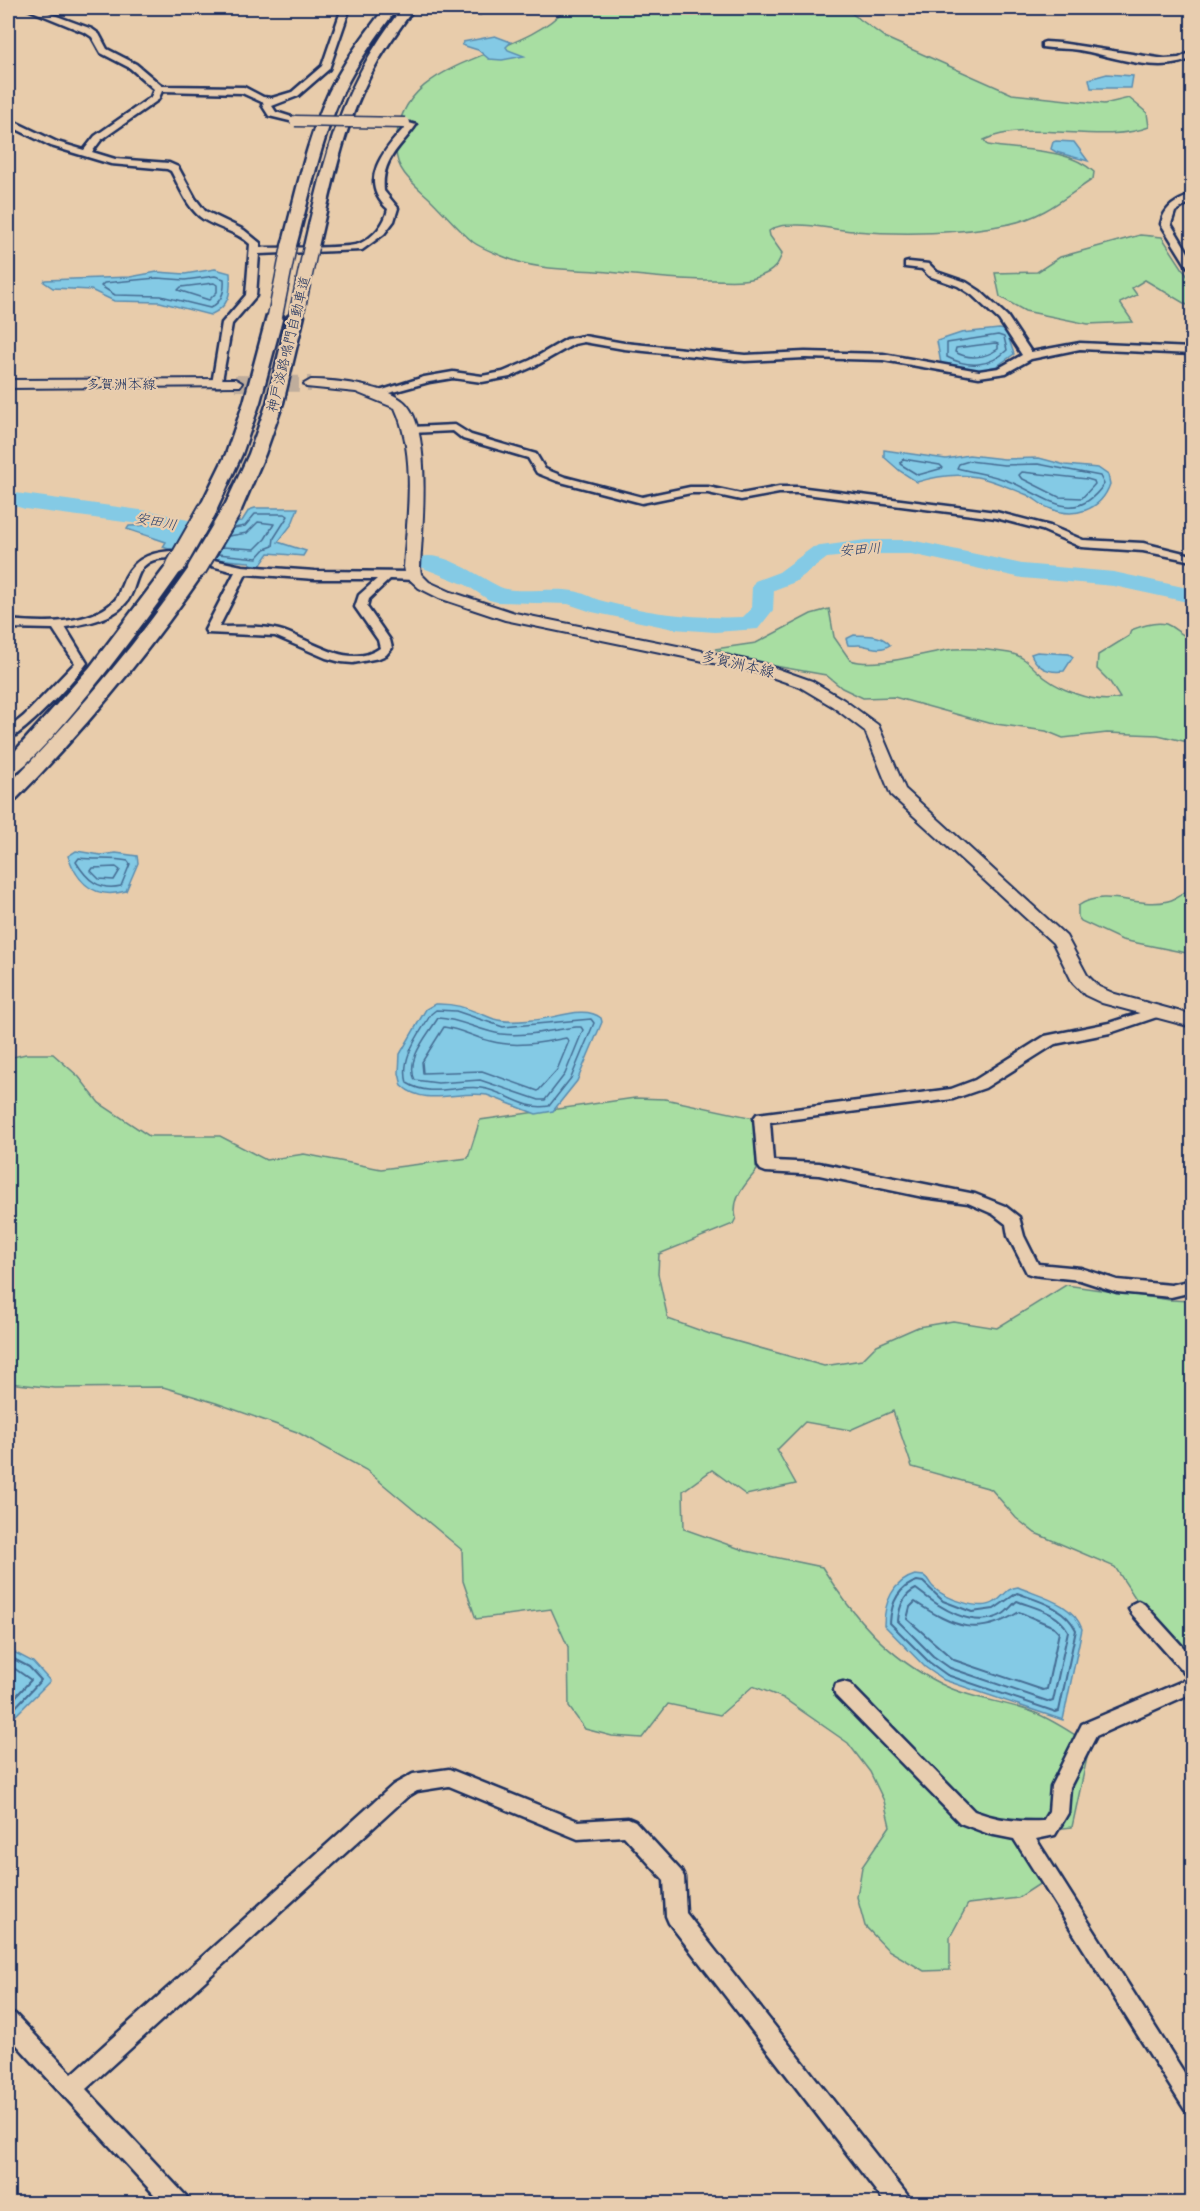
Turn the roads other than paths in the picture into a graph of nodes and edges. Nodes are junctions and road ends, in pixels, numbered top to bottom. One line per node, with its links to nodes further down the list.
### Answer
1 (28, 8): 9 (street)
2 (346, 8): 10 (street)
3 (391, 8): 32 (highway, 神戸淡路鳴門自動車道, bridge)
4 (408, 8): 33 (highway, 神戸淡路鳴門自動車道, bridge)
5 (461, 8): 6 (street)
6 (485, 8)
7 (1045, 45): 8 (street)
8 (1192, 55)
9 (159, 88): 10 (street); 12 (street)
10 (273, 101): 14 (street, bridge)
11 (8, 122): 12 (street)
12 (87, 153): 14 (street)
13 (1192, 198): 16 (street)
14 (256, 251): 21 (street)
15 (909, 265): 18 (street)
16 (1192, 266)
17 (1192, 351): 18 (street)
18 (1028, 356): 23 (street)
19 (235, 383): 21 (main road, 多賀洲本線)
20 (8, 384): 21 (main road, 多賀洲本線)
21 (217, 384)
22 (311, 384): 23 (main road)
23 (378, 393): 24 (main road)
24 (411, 430): 25 (street); 28 (main road)
25 (1192, 558)
26 (242, 570): 27 (street); 27 (street); 30 (street)
27 (387, 576): 28 (street)
28 (414, 576): 34 (main road, 多賀洲本線)
29 (8, 624): 30 (street)
30 (57, 625): 31 (street)
31 (8, 735)
32 (8, 770)
33 (8, 796)
34 (1155, 1013): 35 (main road, 多賀洲本線); 36 (street)
35 (1192, 1021)
36 (1192, 1286)
37 (1138, 1609): 38 (street)
38 (1192, 1669)
39 (1192, 1685): 41 (street)
40 (843, 1690): 41 (street)
41 (1020, 1831): 44 (street)
42 (8, 2021): 43 (street)
43 (72, 2088): 45 (street); 46 (street)
44 (1192, 2103)
45 (178, 2204)
46 (900, 2204)

